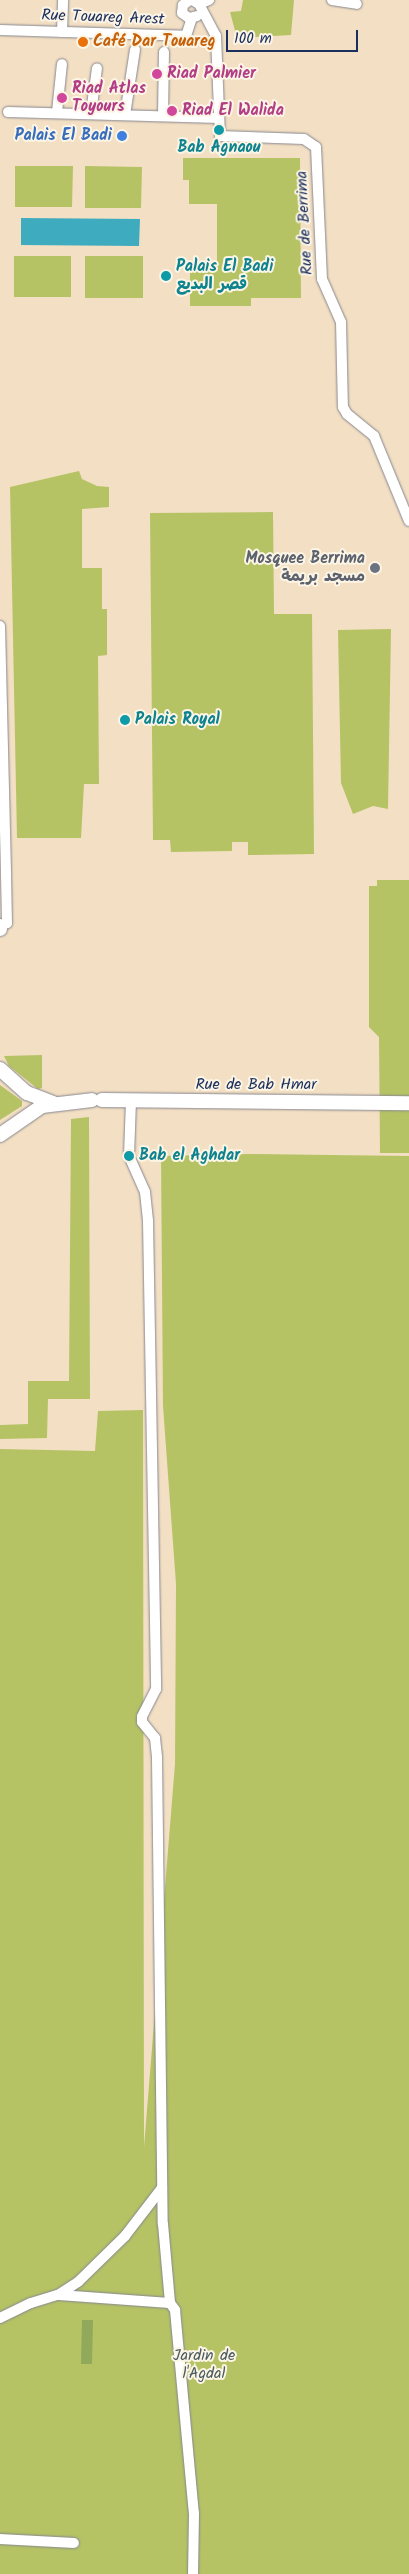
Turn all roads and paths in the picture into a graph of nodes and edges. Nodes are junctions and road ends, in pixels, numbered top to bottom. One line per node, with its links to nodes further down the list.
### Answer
1 (63, 0): 7 (street)
2 (209, 0): 4 (street)
3 (332, 0): 5 (street)
4 (188, 4): 7 (street, Rue Touareg Arest); 17 (street)
5 (357, 4)
6 (0, 30): 7 (street, Rue Touareg Arest)
7 (62, 32)
8 (135, 50): 15 (street)
9 (164, 52): 16 (street)
10 (62, 64): 13 (street)
11 (97, 68): 14 (street)
12 (8, 112): 13 (street)
13 (57, 112): 14 (street)
14 (91, 113): 15 (street)
15 (125, 115): 16 (street)
16 (163, 115): 17 (street)
17 (219, 118): 18 (street, Rue de Berrima)
18 (409, 521)
19 (0, 626): 20 (street)
20 (1, 693): 21 (street)
21 (1, 927)
22 (0, 1069): 24 (main road)
23 (130, 1101): 24 (main road, Rue de Bab Hmar); 25 (main road, Rue de Bab Hmar); 27 (street)
24 (52, 1103): 26 (main road)
25 (409, 1103)
26 (0, 1135)
27 (162, 2188): 28 (street); 29 (street)
28 (58, 2294): 29 (street); 30 (street)
29 (170, 2303): 33 (street)
30 (0, 2318)
31 (0, 2539): 32 (street)
32 (74, 2543)
33 (193, 2574)

